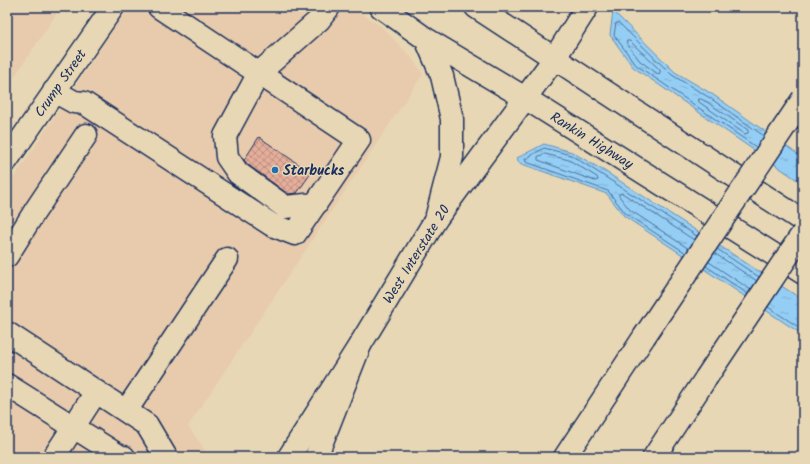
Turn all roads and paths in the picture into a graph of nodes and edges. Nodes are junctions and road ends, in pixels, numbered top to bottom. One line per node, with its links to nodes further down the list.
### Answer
1 (112, 7): 10 (main road, Crump Street)
2 (159, 7): 9 (main road)
3 (329, 7): 9 (main road)
4 (381, 7): 7 (main road, Rankin Highway)
5 (476, 7): 8 (main road)
6 (588, 7): 8 (main road, West Interstate 20)
7 (426, 39): 11 (main road, Rankin Highway); 16 (main road)
8 (554, 59): 11 (main road, West Interstate 20); 17 (main road)
9 (259, 73): 15 (main road); 15 (main road)
10 (54, 91): 14 (main road, Crump Street); 15 (main road)
11 (525, 98): 16 (main road, West Interstate 20); 21 (main road, Rankin Highway)
12 (803, 99): 33 (main road, bridge)
13 (86, 135): 19 (main road)
14 (7, 160)
15 (316, 204)
16 (436, 219): 23 (main road, West Interstate 20)
17 (803, 221)
18 (803, 233): 34 (main road, bridge)
19 (7, 256)
20 (227, 259): 26 (main road)
21 (803, 273)
22 (7, 333): 25 (main road)
23 (360, 345): 31 (main road, West Interstate 20); 32 (main road)
24 (7, 385): 27 (main road)
25 (96, 392): 26 (main road); 27 (main road)
26 (126, 411): 30 (main road)
27 (74, 427): 28 (main road); 29 (main road)
28 (54, 457)
29 (124, 457)
30 (166, 457)
31 (289, 457)
32 (316, 457)
33 (565, 457)
34 (654, 457)

